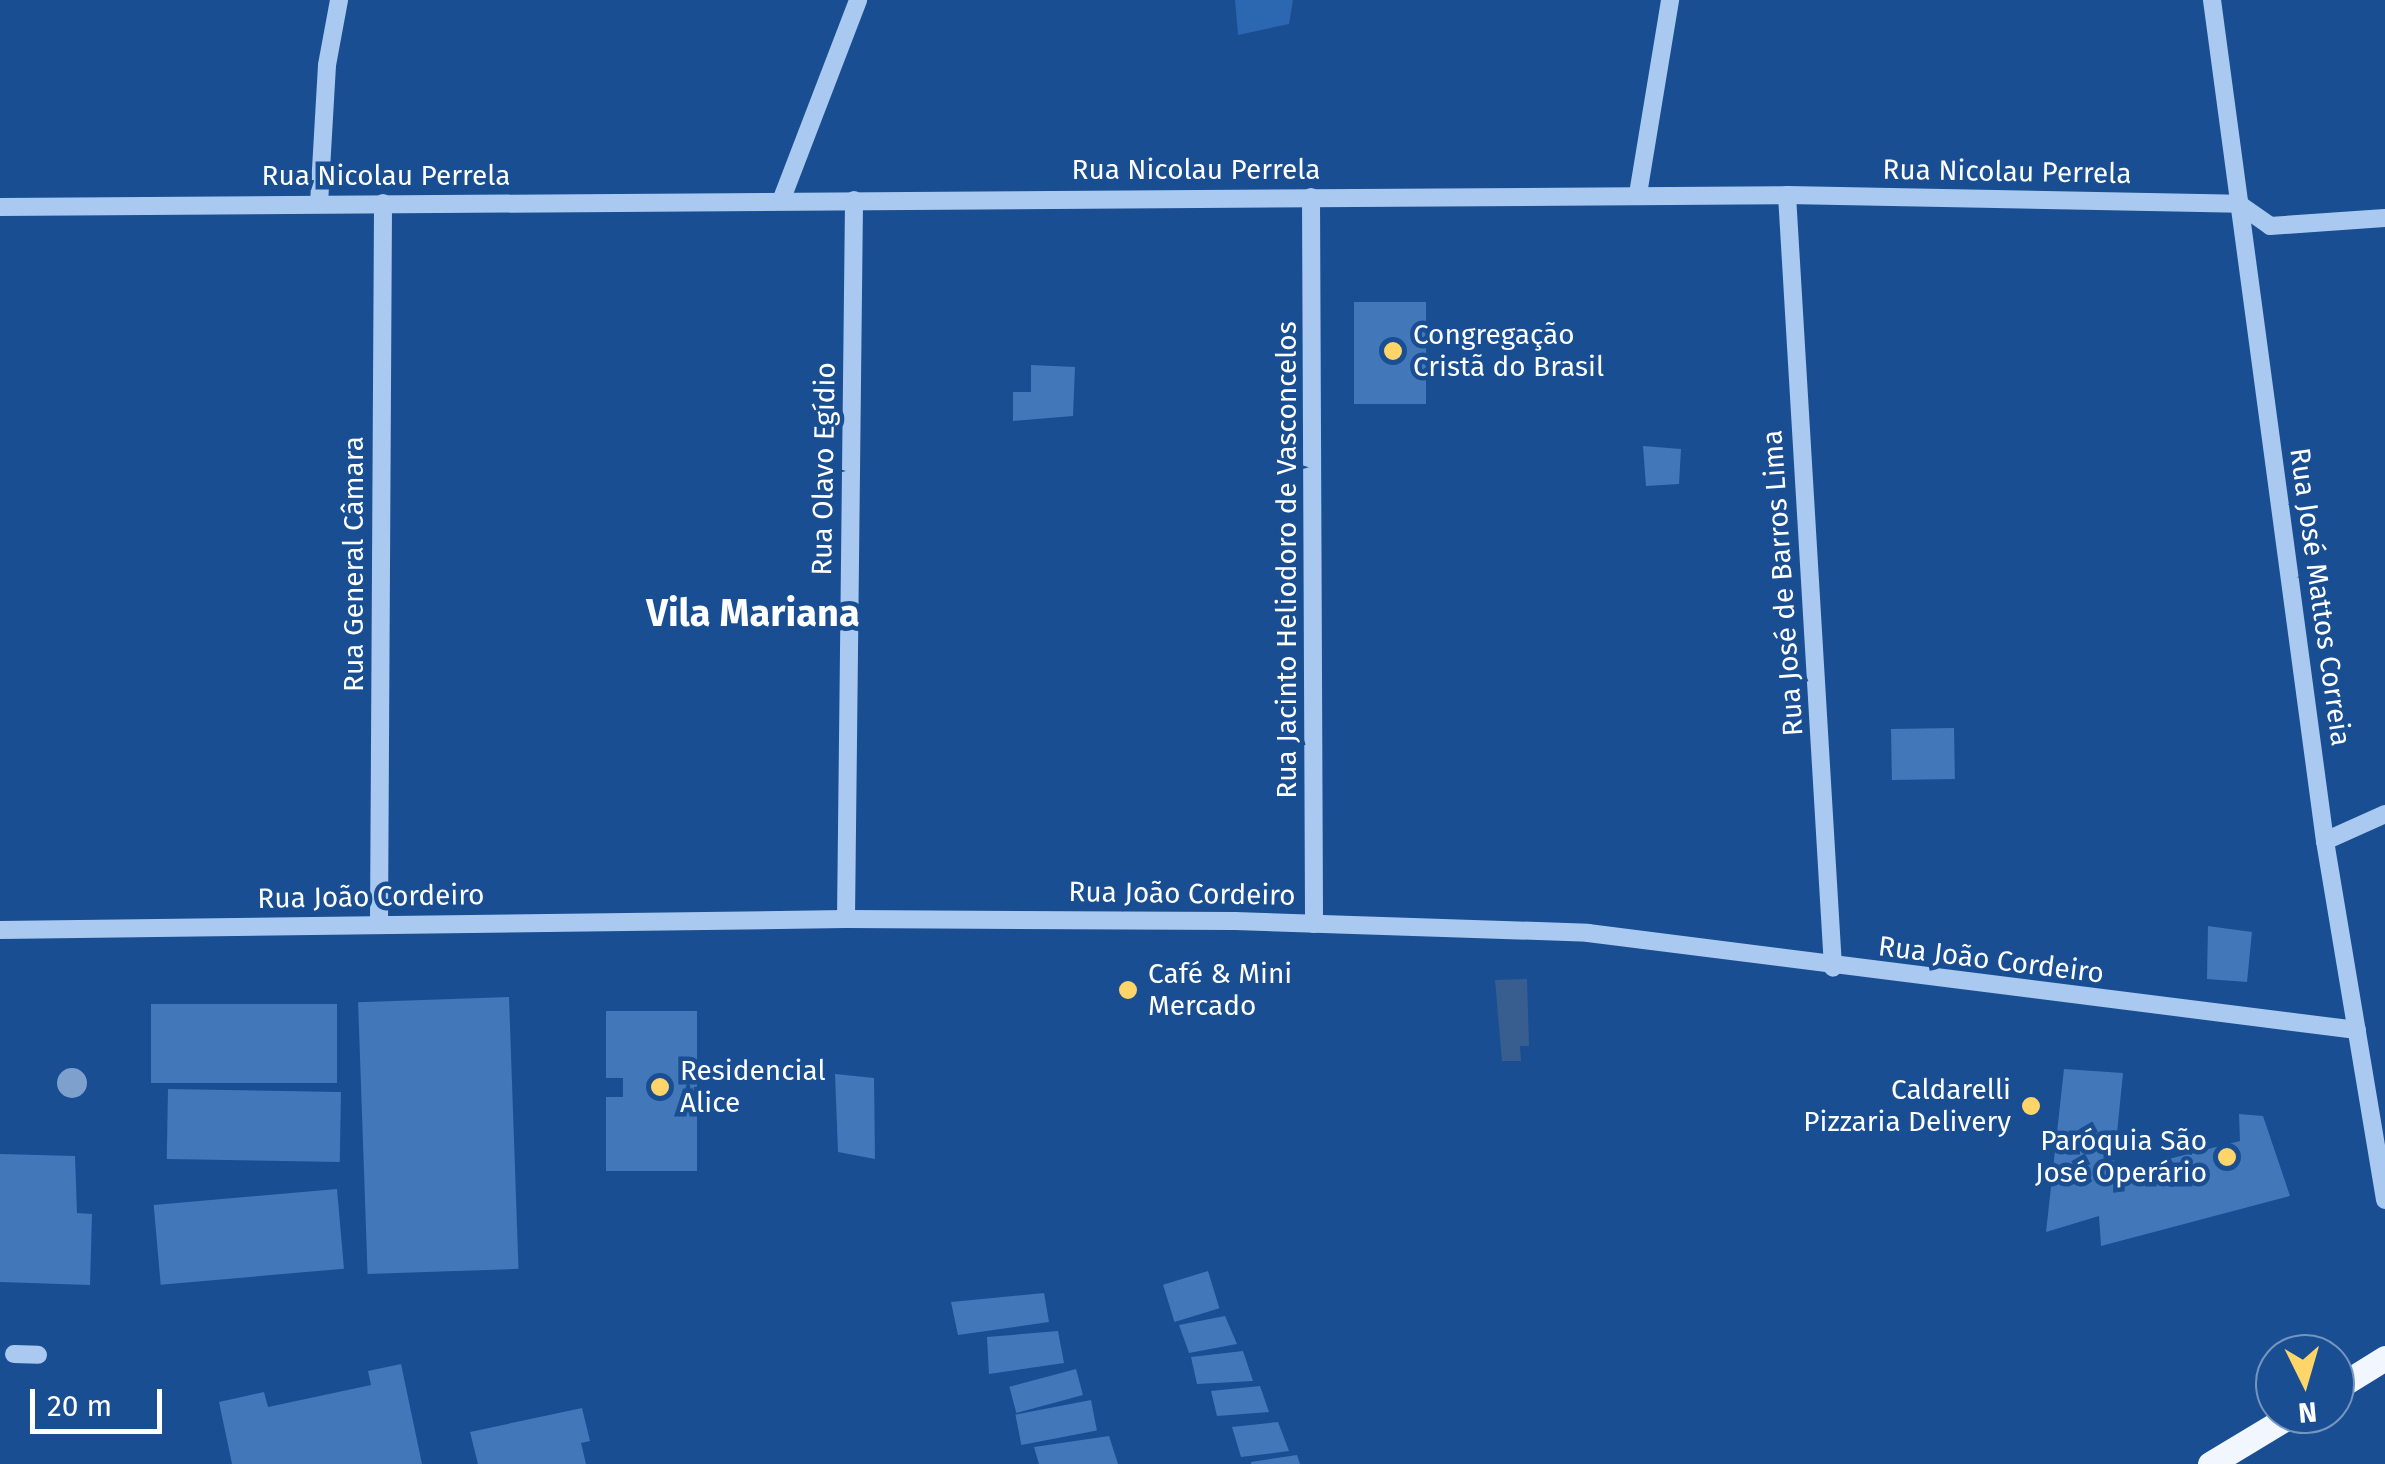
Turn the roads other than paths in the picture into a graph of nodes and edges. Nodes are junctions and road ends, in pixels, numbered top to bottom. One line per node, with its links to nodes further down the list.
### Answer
1 (340, 0): 10 (street)
2 (858, 0): 9 (street)
3 (1670, 0): 5 (street)
4 (2212, 0): 12 (street, Rua José Mattos Correia)
5 (1638, 194): 6 (street, Rua Nicolau Perrela); 7 (street, Rua Nicolau Perrela)
6 (1787, 194): 12 (street, Rua Nicolau Perrela); 21 (street, Rua José de Barros Lima)
7 (1311, 197): 8 (street, Rua Nicolau Perrela); 19 (street, Rua Jacinto Heliodoro de Vasconcelos)
8 (854, 200): 9 (street, Rua Nicolau Perrela); 17 (street, Rua Olavo Egídio)
9 (781, 201): 11 (street, Rua Nicolau Perrela)
10 (318, 204): 11 (street, Rua Nicolau Perrela); 13 (street, Rua Nicolau Perrela)
11 (383, 204): 18 (street, Rua General Câmara)
12 (2239, 204): 14 (street, Rua Nicolau Perrela); 16 (street, Rua José Mattos Correia)
13 (0, 207)
14 (2385, 218)
15 (2385, 814): 16 (street)
16 (2326, 841): 22 (street, Rua José Mattos Correia)
17 (846, 919): 18 (street, Rua João Cordeiro); 19 (street, Rua João Cordeiro)
18 (379, 924): 20 (street, Rua João Cordeiro)
19 (1314, 924): 21 (street, Rua João Cordeiro)
20 (0, 930)
21 (1834, 968): 22 (street, Rua João Cordeiro)
22 (2357, 1030): 23 (street, Rua José Mattos Correia)
23 (2385, 1200)
24 (14, 1354): 25 (street)
25 (38, 1355)
26 (2385, 1358): 27 (main road)
27 (2355, 1376)
28 (2260, 1434): 29 (main road)
29 (2210, 1464)

